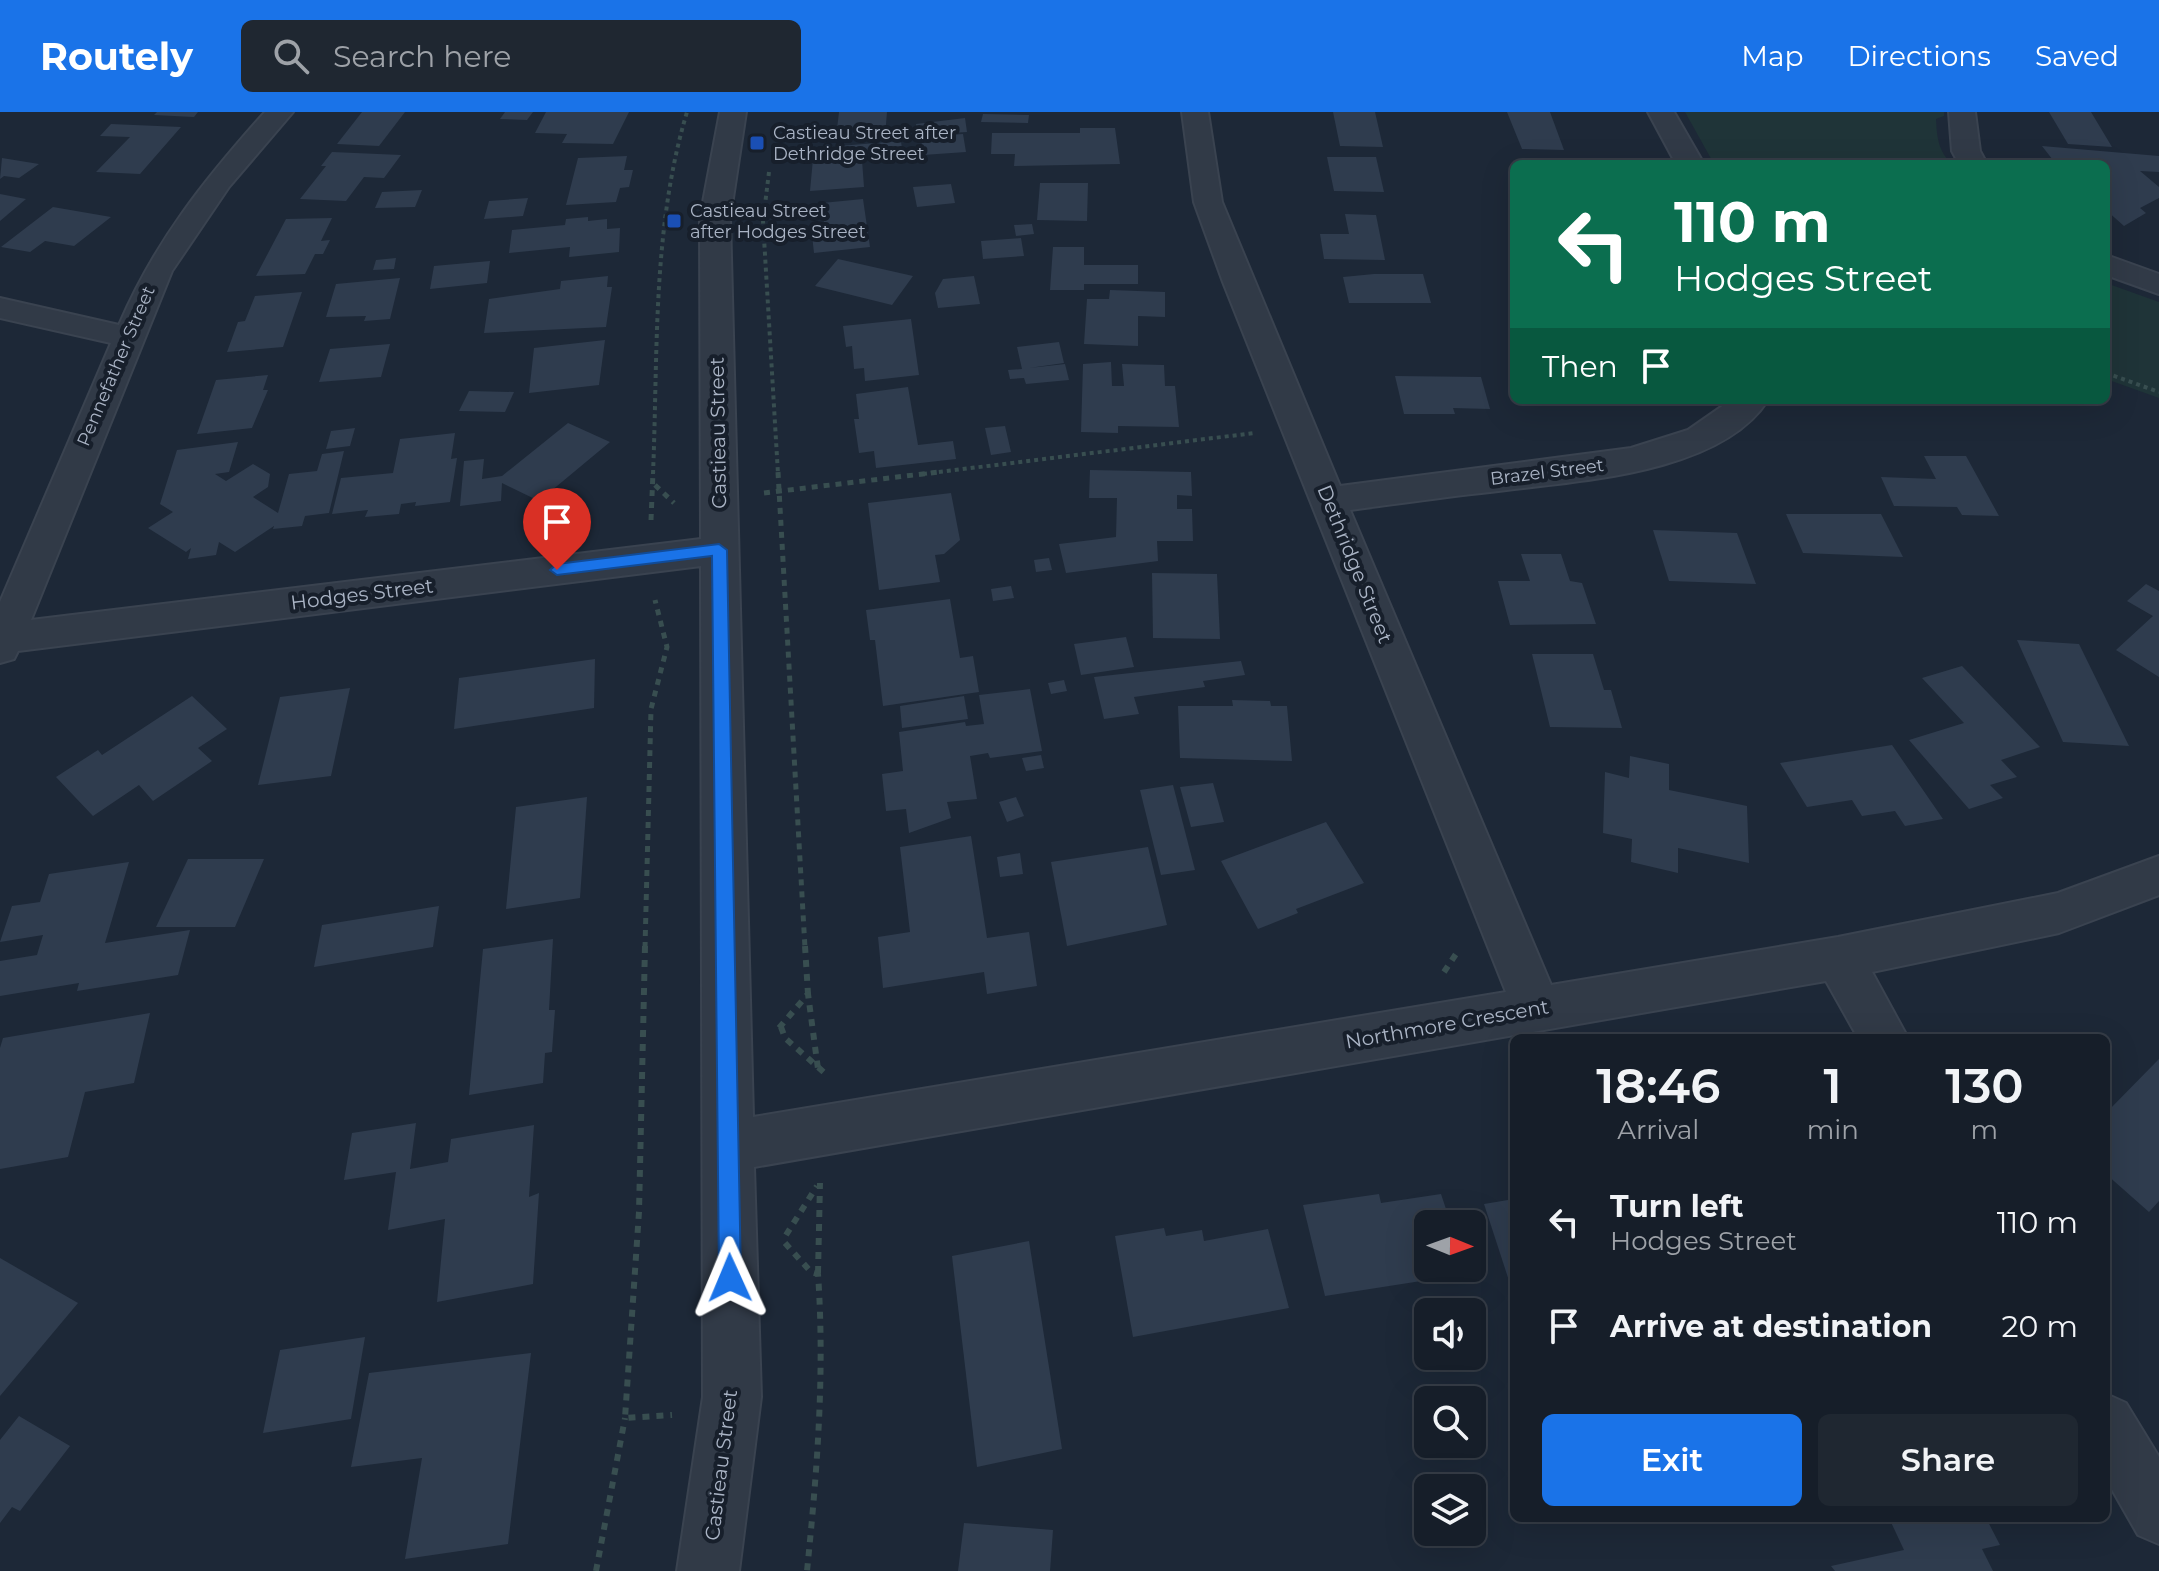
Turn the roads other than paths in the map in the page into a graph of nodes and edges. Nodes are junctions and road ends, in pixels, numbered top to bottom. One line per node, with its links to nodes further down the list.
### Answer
1 (280, 112): 11 (street, Pennefather Street)
2 (733, 112): 14 (street, Castieau Street)
3 (1195, 112): 13 (street, Dethridge Street)
4 (1661, 112): 6 (street)
5 (1962, 112): 7 (street)
6 (1688, 160)
7 (1971, 160)
8 (2110, 266): 9 (street)
9 (2159, 285)
10 (0, 308): 11 (street)
11 (128, 337): 15 (street, Pennefather Street)
12 (1748, 404): 13 (street, Brazel Street)
13 (1328, 500): 18 (street, Dethridge Street)
14 (719, 550): 15 (street, Hodges Street); 20 (street, Castieau Street)
15 (2, 643)
16 (2159, 875): 17 (street, Northmore Crescent)
17 (1838, 958): 18 (street, Northmore Crescent); 19 (street)
18 (1537, 1009): 20 (street, Northmore Crescent)
19 (1882, 1034)
20 (728, 1146): 23 (street, Castieau Street)
21 (2110, 1430): 22 (street)
22 (2159, 1514)
23 (708, 1571)

